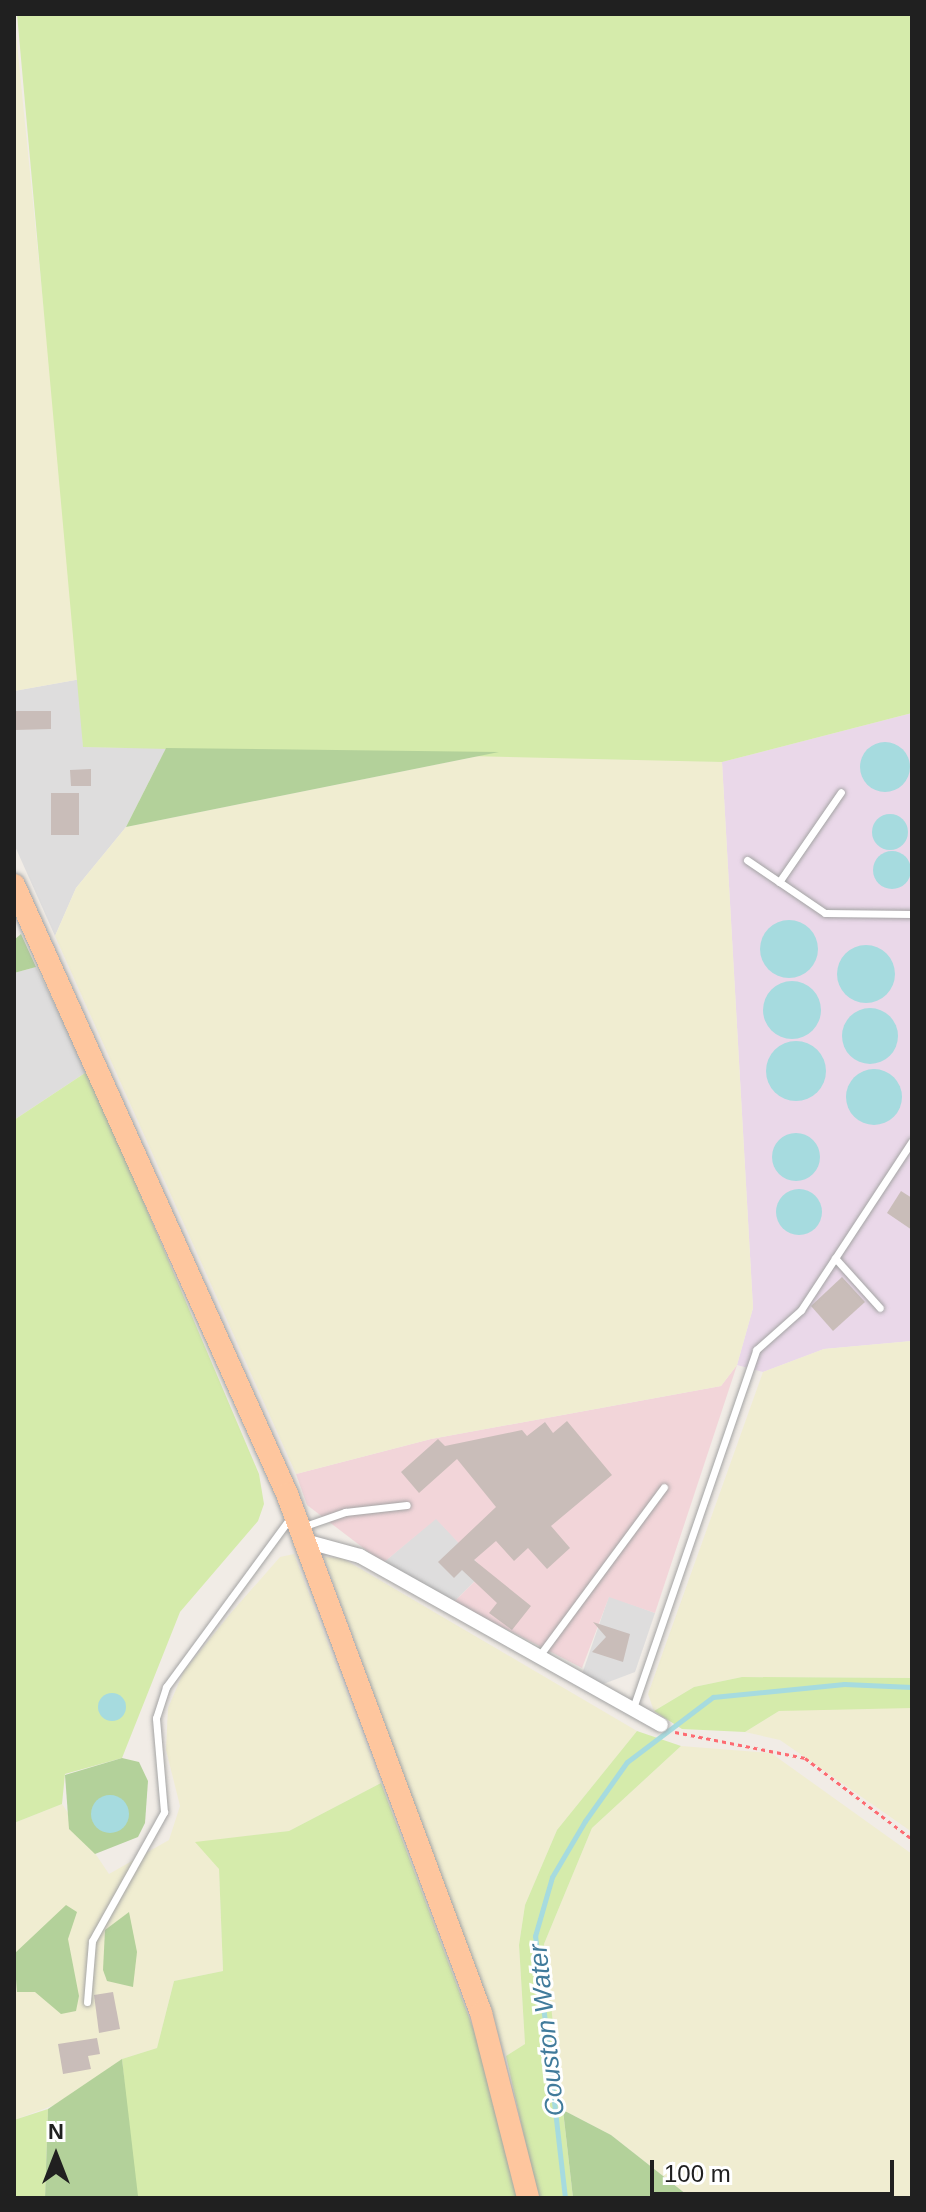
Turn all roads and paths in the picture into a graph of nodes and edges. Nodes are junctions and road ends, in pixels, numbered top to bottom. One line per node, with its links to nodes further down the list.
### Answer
1 (841, 792): 3 (lane)
2 (747, 860): 3 (lane)
3 (779, 882): 5 (lane)
4 (14, 885): 11 (main road)
5 (912, 914)
6 (912, 1141): 7 (lane)
7 (835, 1258): 8 (lane); 13 (lane)
8 (880, 1308)
9 (664, 1487): 12 (lane)
10 (407, 1505): 11 (lane)
11 (300, 1527): 12 (street); 17 (lane); 18 (main road)
12 (538, 1657): 13 (street)
13 (632, 1709): 14 (street)
14 (661, 1725)
15 (681, 1735): 16 (path)
16 (912, 1839)
17 (87, 2002)
18 (528, 2198)

